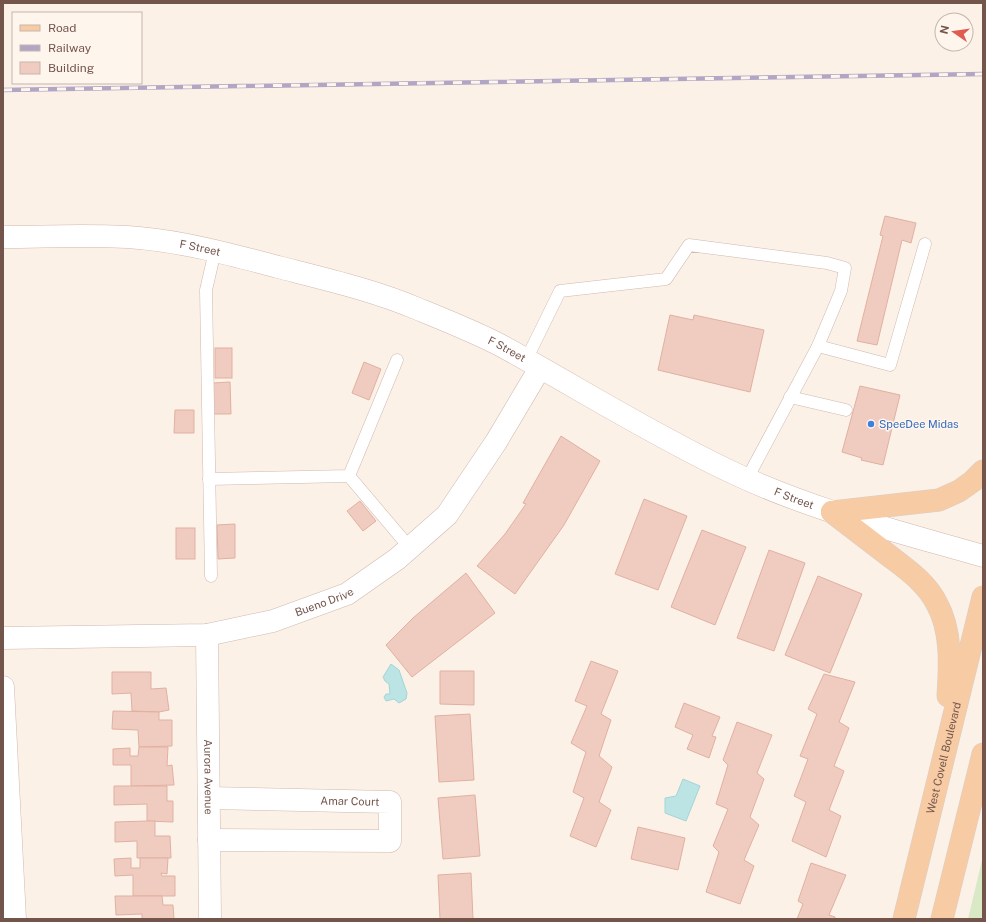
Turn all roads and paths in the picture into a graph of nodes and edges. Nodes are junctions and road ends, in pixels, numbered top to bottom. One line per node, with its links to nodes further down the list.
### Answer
1 (3, 237): 3 (street, F Street)
2 (925, 244): 4 (lane)
3 (215, 250): 6 (street, F Street); 11 (lane)
4 (818, 346): 6 (lane); 7 (lane)
5 (396, 360): 10 (lane)
6 (533, 364): 12 (street, F Street); 14 (street, Bueno Drive)
7 (790, 397): 8 (lane); 12 (lane)
8 (846, 410)
9 (983, 471): 13 (main road)
10 (349, 476): 11 (lane); 14 (lane)
11 (209, 479): 16 (lane)
12 (747, 479): 13 (street, F Street)
13 (832, 512): 15 (street, F Street); 21 (main road)
14 (410, 548): 18 (street, Bueno Drive)
15 (983, 556)
16 (211, 576)
17 (983, 597): 21 (main road, West Covell Boulevard)
18 (207, 635): 19 (street, Bueno Drive); 23 (street, Aurora Avenue)
19 (3, 638)
20 (3, 688): 25 (street)
21 (945, 750): 27 (main road, West Covell Boulevard)
22 (982, 761): 28 (main road)
23 (209, 798): 24 (street, Aurora Avenue); 24 (street, Amar Court)
24 (209, 840): 26 (street, Aurora Avenue)
25 (15, 919)
26 (210, 919)
27 (904, 919)
28 (942, 919)

